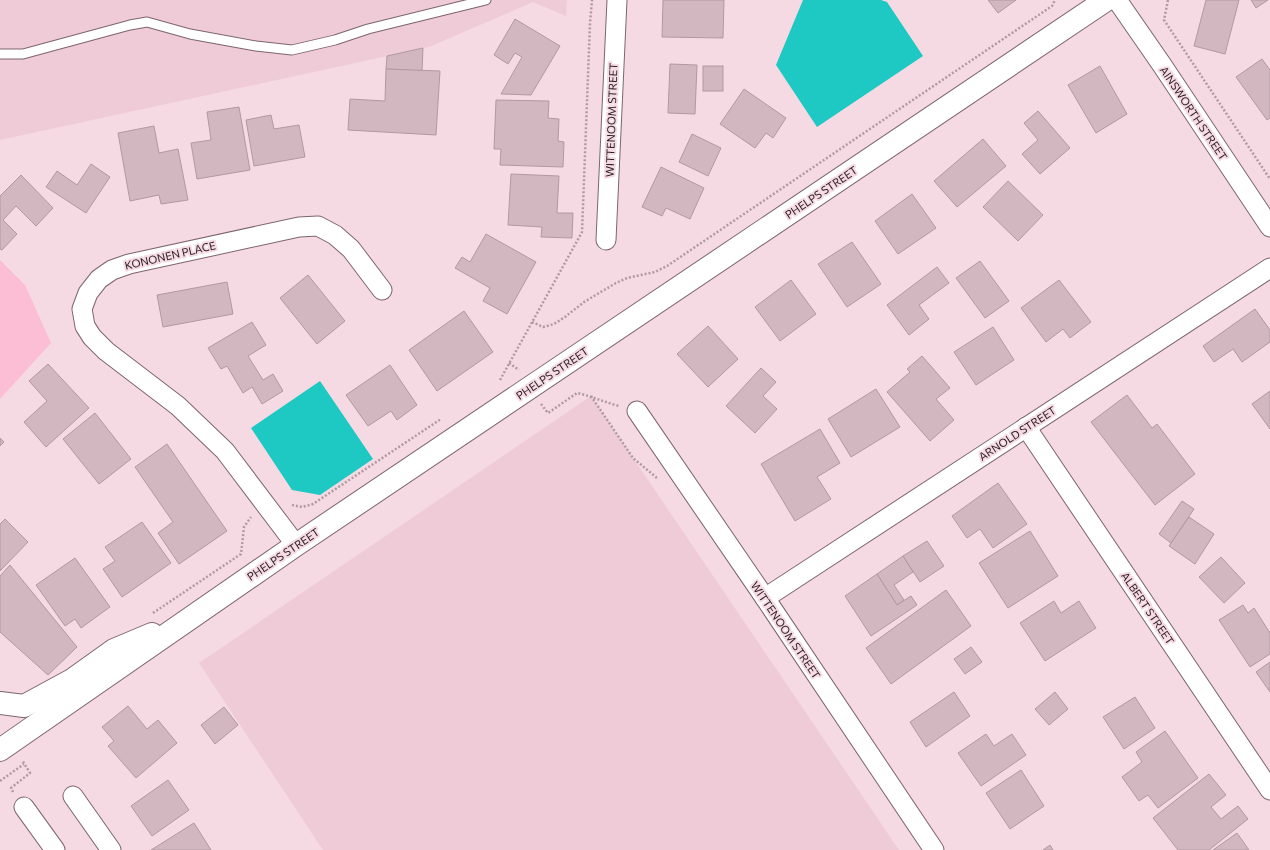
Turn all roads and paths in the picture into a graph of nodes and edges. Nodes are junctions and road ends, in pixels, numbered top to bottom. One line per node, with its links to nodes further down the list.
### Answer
1 (486, 0): 8 (lane)
2 (592, 0): 14 (path)
3 (616, 0): 11 (street, WITTENOOM STREET)
4 (1055, 0): 14 (path)
5 (1106, 0): 23 (main road, PHELPS STREET)
6 (1117, 0): 10 (street, AINSWORTH STREET)
7 (1168, 0): 9 (path)
8 (0, 54)
9 (1270, 180)
10 (1270, 227)
11 (606, 240)
12 (1270, 268): 21 (street, ARNOLD STREET)
13 (382, 290): 23 (street, KONONEN PLACE)
14 (532, 322): 15 (path)
15 (509, 364): 16 (path); 17 (path)
16 (518, 368)
17 (494, 384)
18 (543, 406): 19 (path)
19 (637, 411): 24 (street, WITTENOOM STREET)
20 (442, 418): 22 (path)
21 (1026, 427): 24 (street, ARNOLD STREET); 32 (street, ALBERT STREET)
22 (291, 505)
23 (296, 545): 25 (main road, PHELPS STREET)
24 (765, 598): 37 (street, WITTENOOM STREET)
25 (185, 622): 26 (main road); 27 (main road, PHELPS STREET)
26 (0, 703)
27 (0, 750)
28 (21, 758): 29 (path)
29 (24, 764): 30 (path); 31 (path)
30 (0, 781)
31 (11, 788)
32 (1270, 790)
33 (74, 796): 36 (street)
34 (24, 807): 35 (street)
35 (55, 850)
36 (111, 850)
37 (934, 850)

